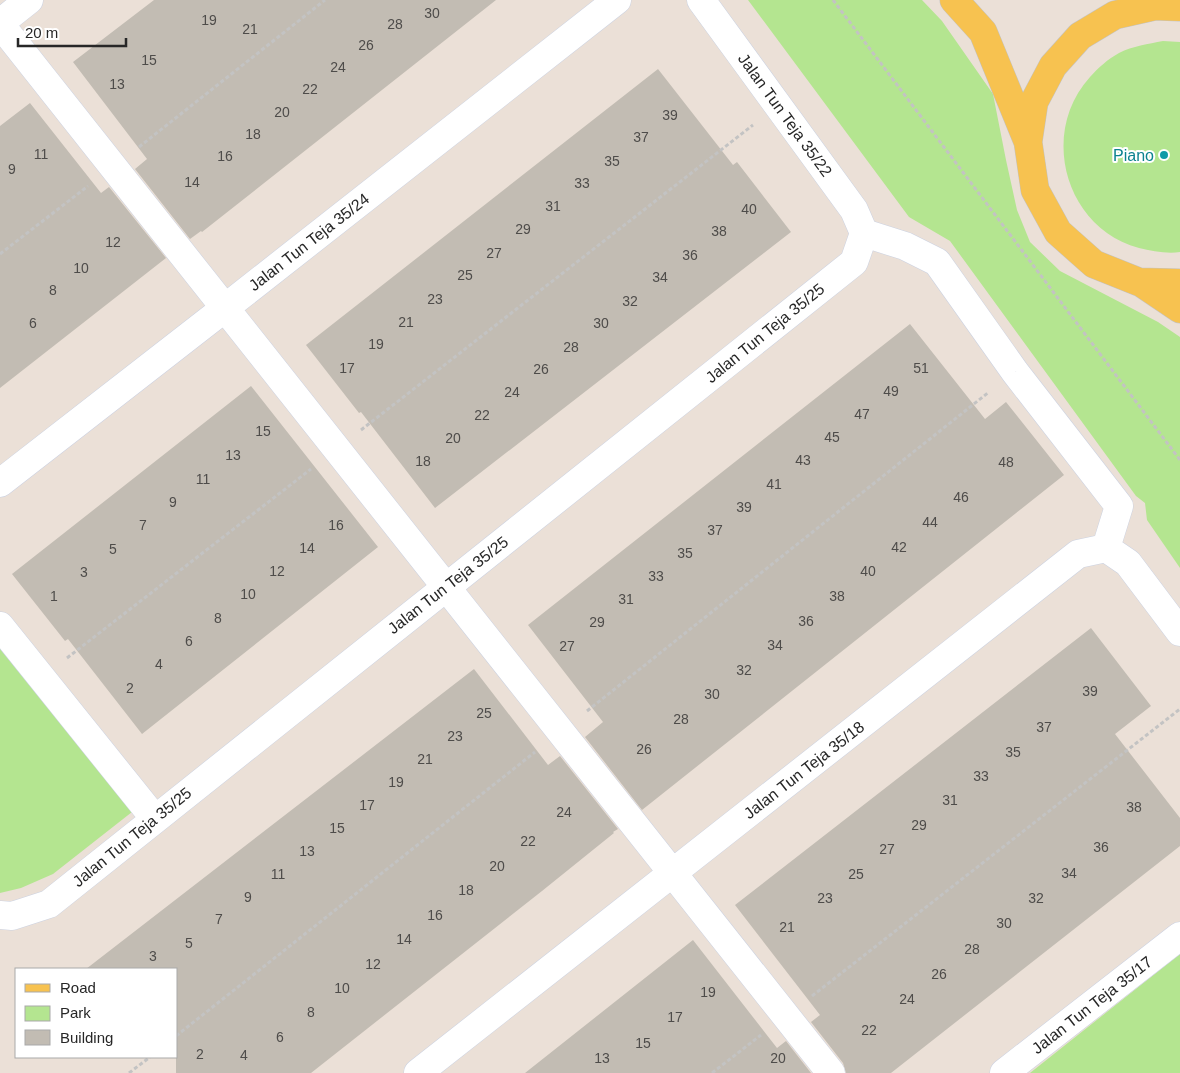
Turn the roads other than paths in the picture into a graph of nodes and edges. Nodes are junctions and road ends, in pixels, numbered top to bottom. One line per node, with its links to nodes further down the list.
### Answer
1 (29, 0): 6 (street)
2 (617, 0): 11 (street, Jalan Tun Teja 35/24)
3 (701, 0): 8 (street, Jalan Tun Teja 35/22)
4 (954, 0): 7 (main road)
5 (1159, 4): 7 (main road)
6 (0, 24): 11 (street)
7 (1028, 142): 9 (main road)
8 (864, 232): 14 (street); 15 (street, Jalan Tun Teja 35/25)
9 (1139, 282): 10 (main road); 12 (main road)
10 (1180, 284)
11 (225, 308): 13 (street, Jalan Tun Teja 35/24); 15 (street)
12 (1180, 309)
13 (0, 483)
14 (1106, 548): 17 (street); 19 (street, Jalan Tun Teja 35/18)
15 (446, 587): 18 (street, Jalan Tun Teja 35/25); 19 (street)
16 (0, 626): 18 (street)
17 (1180, 632)
18 (155, 818): 20 (street, Jalan Tun Teja 35/25)
19 (672, 873): 22 (street, Jalan Tun Teja 35/18); 23 (street)
20 (6, 915)
21 (1180, 936): 24 (street, Jalan Tun Teja 35/17)
22 (418, 1073)
23 (831, 1073)
24 (1004, 1073)

